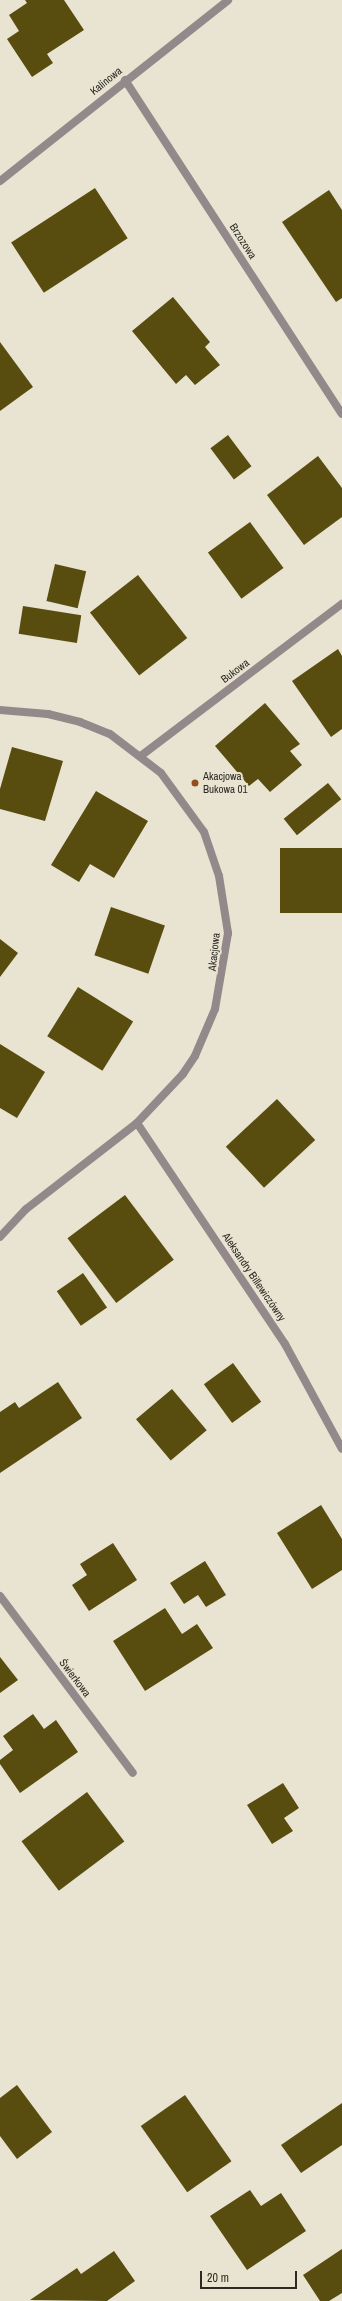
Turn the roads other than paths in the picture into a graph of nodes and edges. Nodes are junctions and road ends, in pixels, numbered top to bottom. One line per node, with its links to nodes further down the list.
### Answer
1 (228, 0): 2 (street, Kalinowa)
2 (125, 80): 3 (street, Kalinowa); 4 (street, Brzozowa)
3 (0, 181)
4 (342, 414)
5 (342, 604): 7 (street, Bukowa)
6 (0, 710): 7 (street, Akacjowa)
7 (142, 755): 8 (street, Akacjowa)
8 (137, 1123): 9 (street, Akacjowa); 10 (street, Aleksandry Billewiczówny)
9 (0, 1236)
10 (342, 1449)
11 (0, 1596): 12 (street, Świerkowa)
12 (133, 1773)

